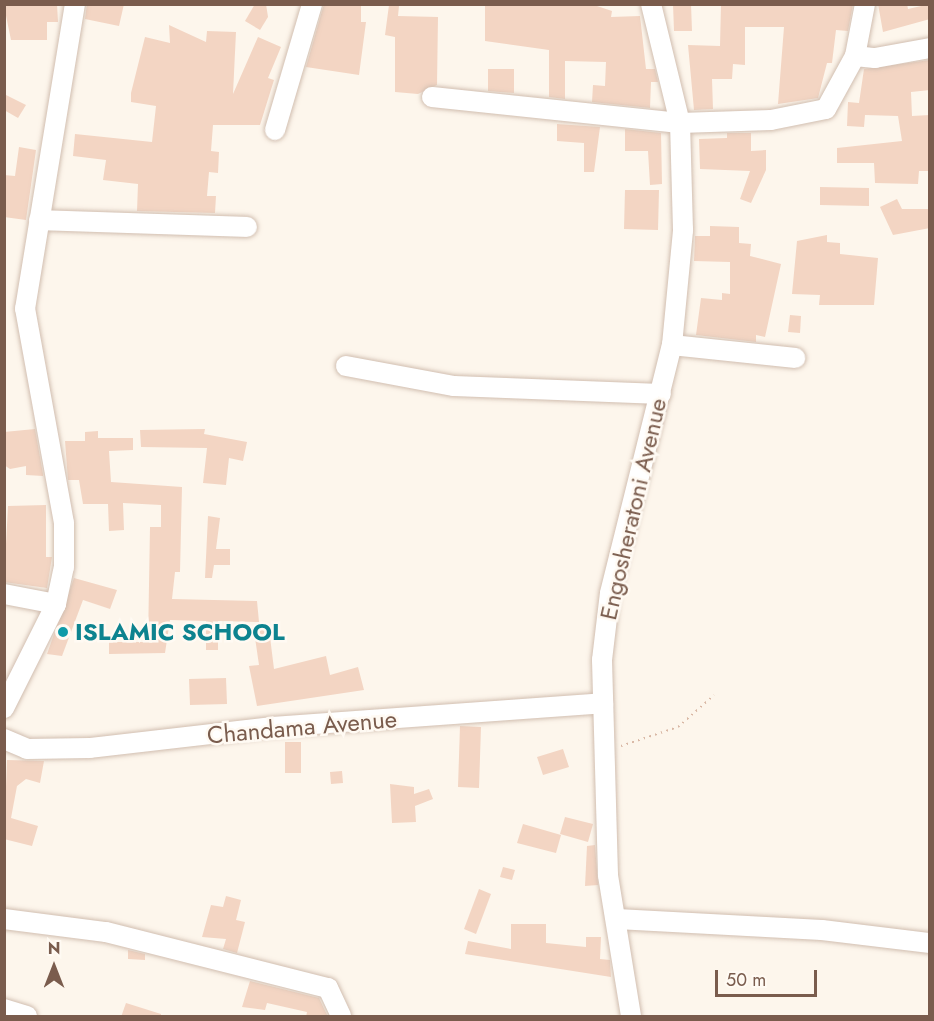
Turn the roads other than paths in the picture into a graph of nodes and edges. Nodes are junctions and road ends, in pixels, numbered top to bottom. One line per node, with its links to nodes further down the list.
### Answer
1 (75, 4): 10 (street)
2 (312, 4): 9 (street)
3 (651, 4): 8 (street, Engosheratoni Avenue)
4 (865, 4): 6 (street)
5 (930, 48): 6 (street)
6 (855, 56): 8 (street)
7 (432, 97): 8 (street)
8 (680, 123): 12 (street, Engosheratoni Avenue)
9 (275, 130)
10 (39, 220): 11 (street); 17 (street)
11 (247, 227)
12 (672, 345): 13 (street); 15 (street, Engosheratoni Avenue)
13 (795, 358)
14 (346, 366): 15 (street)
15 (660, 394): 18 (street, Engosheratoni Avenue)
16 (4, 594): 17 (street)
17 (56, 604): 19 (street)
18 (603, 703): 20 (street, Chandama Avenue); 22 (street, Engosheratoni Avenue)
19 (4, 708)
20 (5, 737)
21 (4, 919): 26 (street)
22 (617, 919): 23 (street); 27 (street, Engosheratoni Avenue)
23 (930, 943)
24 (4, 1010): 25 (street)
25 (27, 1017)
26 (341, 1017)
27 (631, 1017)

